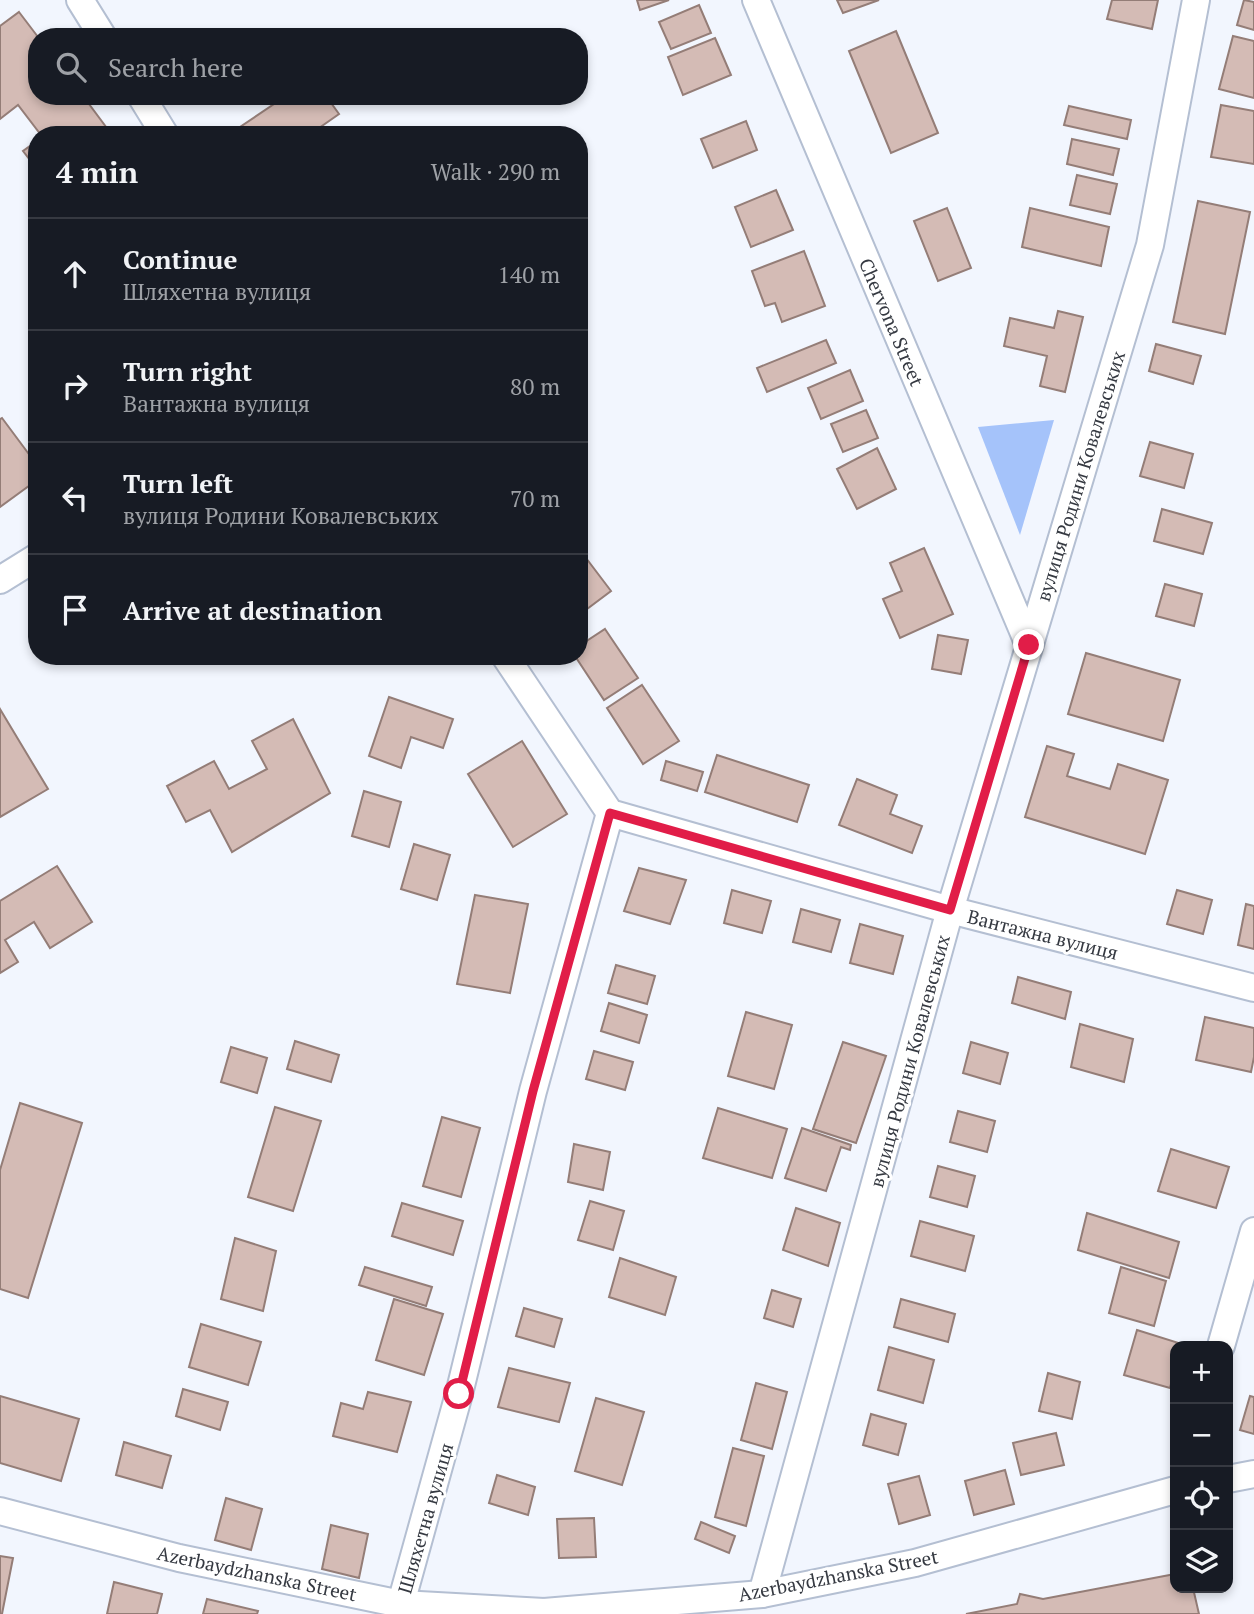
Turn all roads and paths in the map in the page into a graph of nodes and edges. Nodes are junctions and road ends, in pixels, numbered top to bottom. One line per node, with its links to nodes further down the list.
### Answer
1 (80, 0): 4 (street)
2 (756, 0): 9 (street, Chervona Street)
3 (1196, 0): 9 (street, вулиця Родини Ковалевських)
4 (97, 28)
5 (147, 105): 6 (street)
6 (159, 126)
7 (28, 563): 8 (street)
8 (0, 580)
9 (1029, 645): 12 (street, вулиця Родини Ковалевських)
10 (511, 665): 11 (street)
11 (610, 813): 12 (street, Вантажна вулиця); 21 (street, Шляхетна вулиця)
12 (950, 910): 13 (street, Вантажна вулиця); 20 (street, вулиця Родини Ковалевських)
13 (1254, 988)
14 (1254, 1231): 15 (street)
15 (1222, 1341)
16 (1254, 1474): 17 (street)
17 (1233, 1478)
18 (1170, 1491): 20 (street, Azerbaydzhanska Street)
19 (0, 1511): 21 (street, Azerbaydzhanska Street)
20 (762, 1594): 22 (street, Azerbaydzhanska Street)
21 (399, 1609): 22 (street, Azerbaydzhanska Street)
22 (624, 1610)

